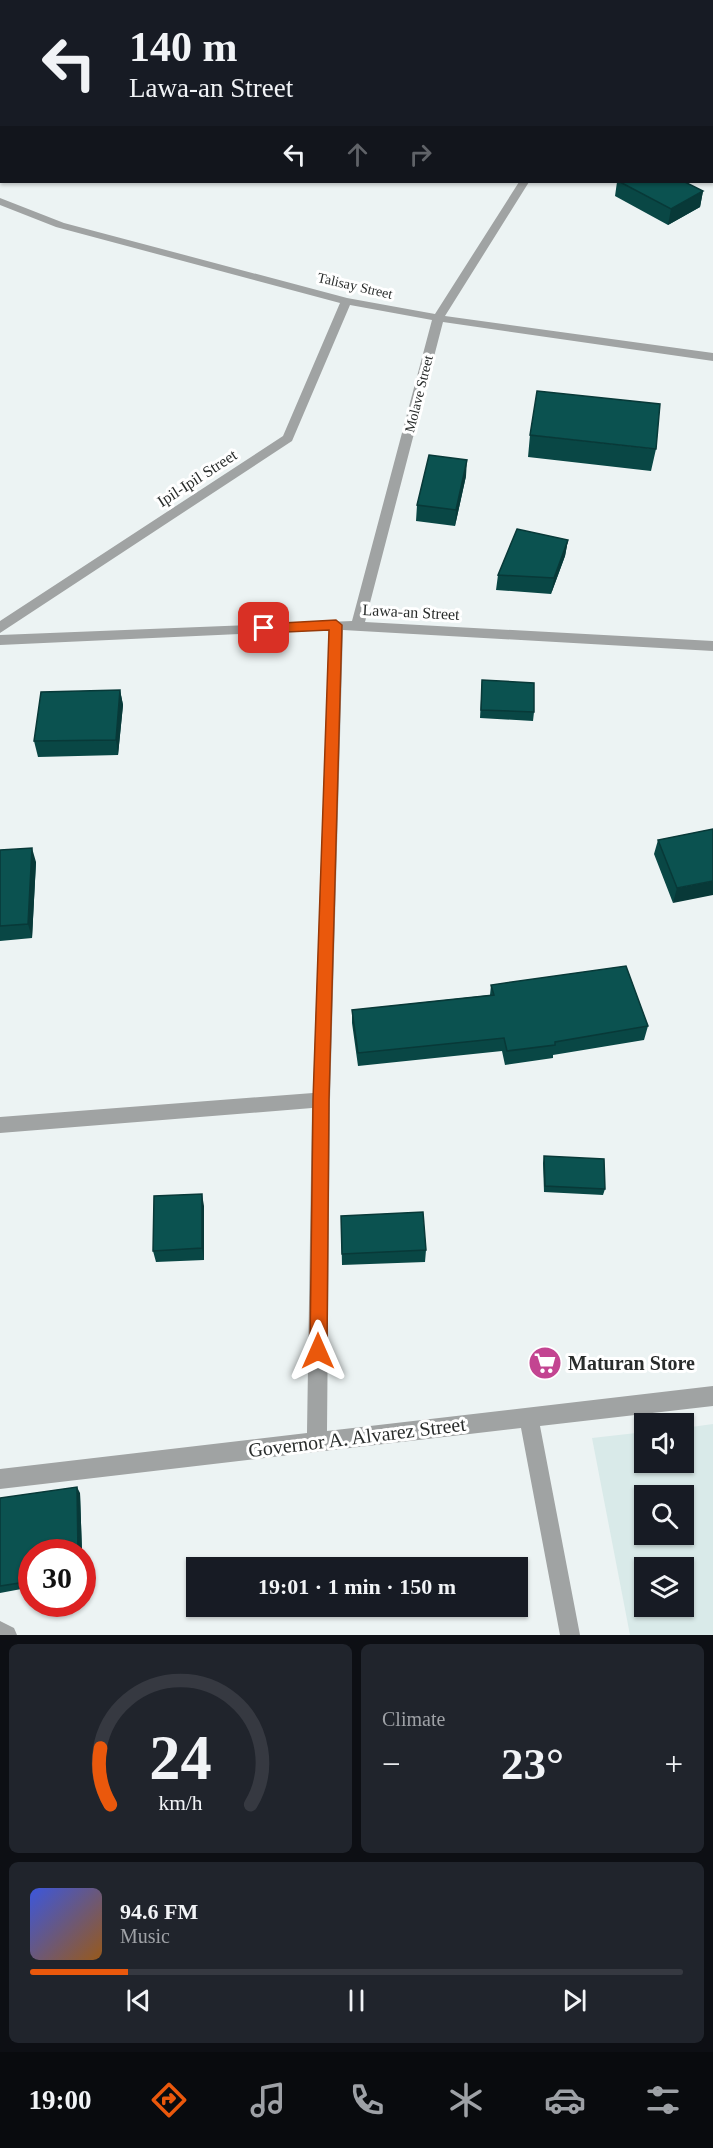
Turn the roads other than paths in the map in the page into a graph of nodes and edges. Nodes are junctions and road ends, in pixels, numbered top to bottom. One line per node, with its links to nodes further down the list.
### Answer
1 (523, 183): 4 (street, Molave Street)
2 (0, 201): 3 (street, Talisay Street)
3 (346, 301): 4 (street, Talisay Street); 8 (street, Ipil-Ipil Street)
4 (438, 318): 5 (street, Talisay Street); 7 (street, Molave Street)
5 (713, 357)
6 (336, 625): 7 (street, Lawa-an Street); 9 (street, Lawa-an Street); 11 (street)
7 (357, 626): 10 (street, Lawa-an Street)
8 (0, 628)
9 (0, 640)
10 (713, 646)
11 (321, 1100): 12 (street); 15 (street)
12 (0, 1125)
13 (713, 1396): 14 (street, Governor A. Alvarez Street)
14 (529, 1417): 15 (street, Governor A. Alvarez Street); 19 (street)
15 (317, 1442): 16 (street, Governor A. Alvarez Street)
16 (0, 1479)
17 (0, 1631): 18 (street)
18 (7, 1635)
19 (570, 1635)

